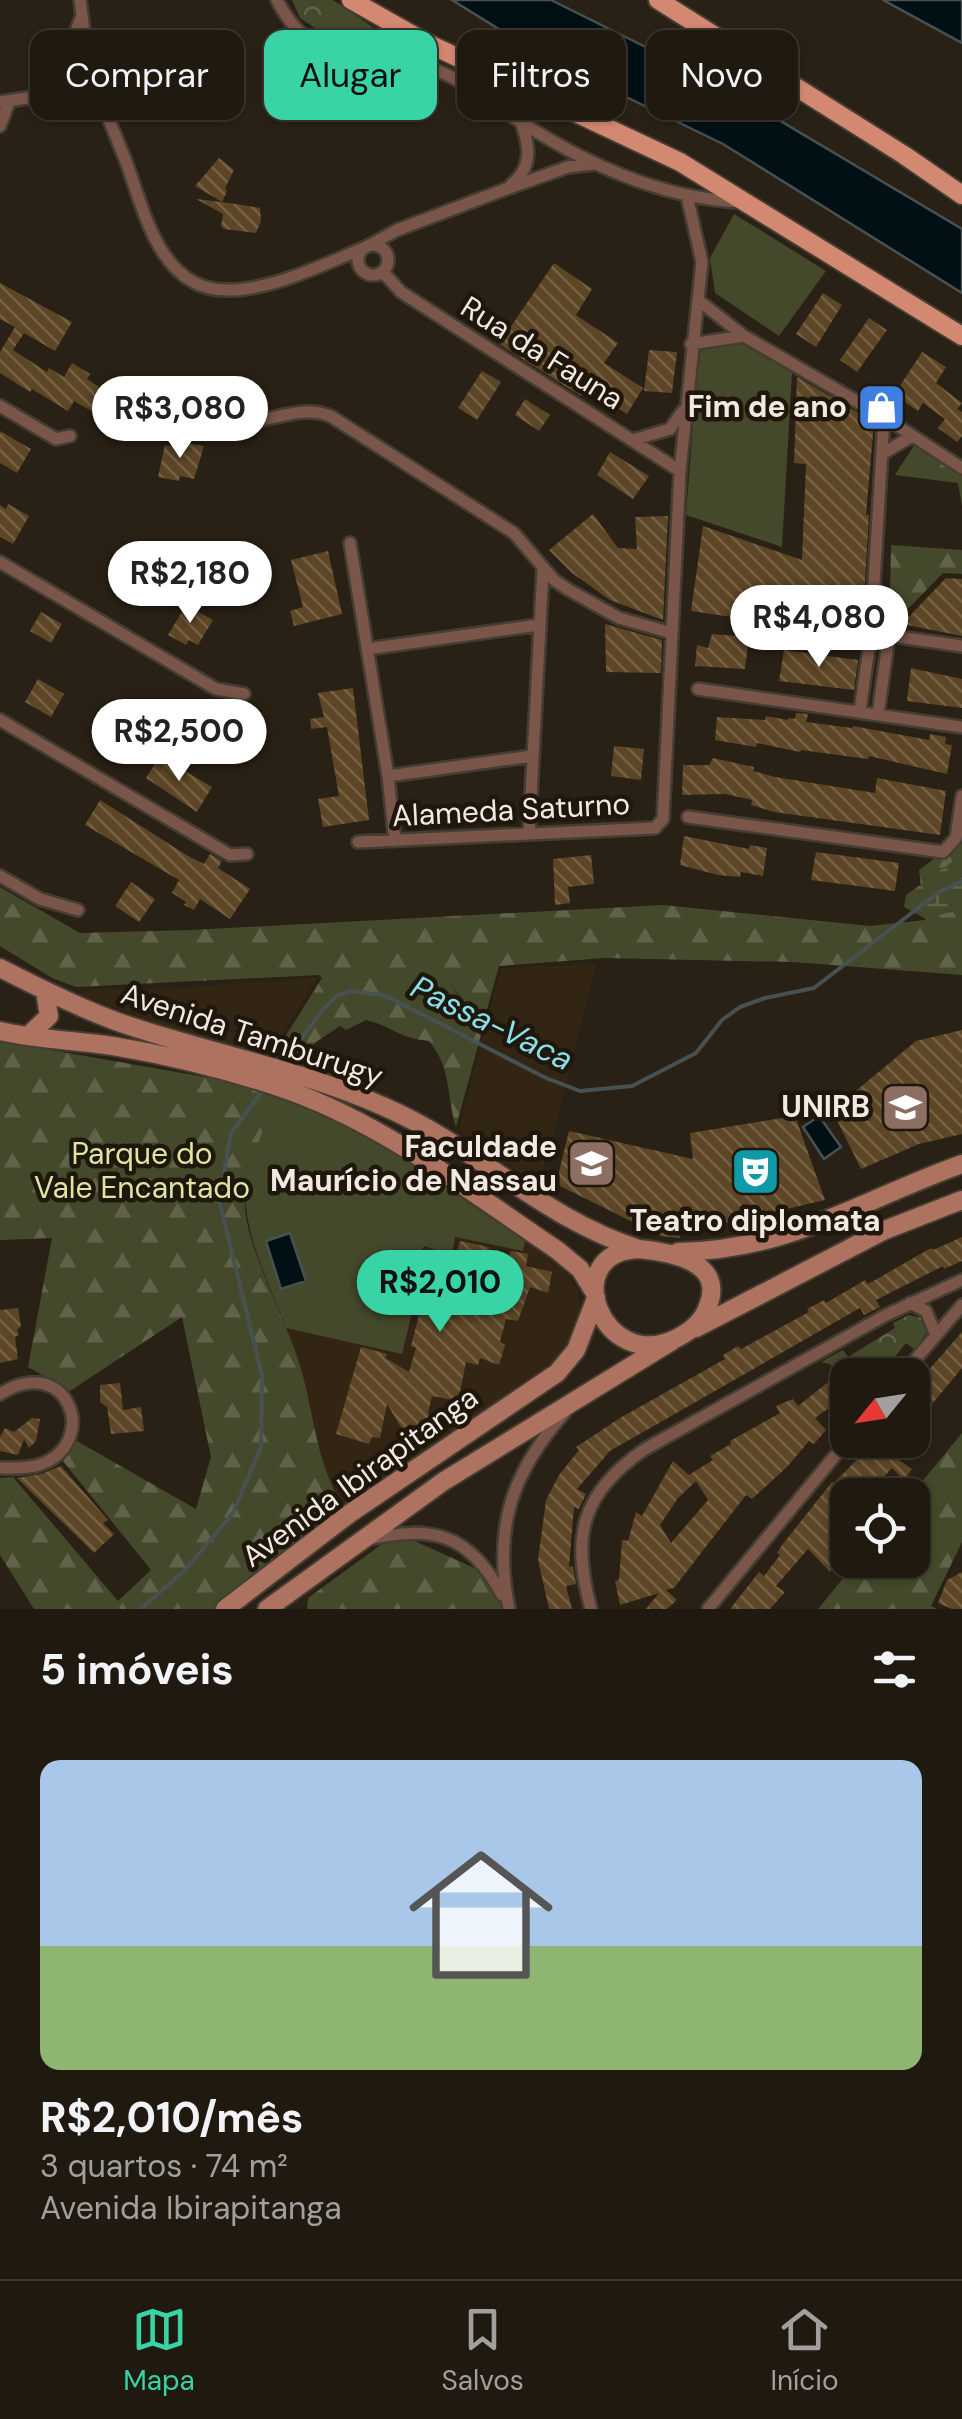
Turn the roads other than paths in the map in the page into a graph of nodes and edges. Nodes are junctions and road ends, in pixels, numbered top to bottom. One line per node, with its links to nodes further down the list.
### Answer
1 (278, 0): 9 (street)
2 (351, 0): 15 (main road)
3 (658, 0): 13 (main road)
4 (30, 96): 5 (street)
5 (27, 98): 6 (street); 7 (street)
6 (30, 98)
7 (5, 102): 10 (street)
8 (108, 120): 17 (street)
9 (521, 122): 11 (street); 12 (street)
10 (0, 126)
11 (598, 164): 12 (street); 14 (street)
12 (506, 189): 16 (street)
13 (962, 195)
14 (687, 196): 15 (street); 20 (street)
15 (746, 202): 22 (main road)
16 (414, 225): 17 (street); 18 (street)
17 (367, 247): 18 (street); 19 (street)
18 (388, 258): 19 (street)
19 (383, 272): 30 (street, Rua da Fauna)
20 (698, 300): 21 (street); 23 (street)
21 (744, 336): 23 (street); 27 (street)
22 (962, 336)
23 (692, 344): 26 (street)
24 (144, 401): 36 (street)
25 (0, 406): 28 (street)
26 (685, 408): 30 (street); 33 (street)
27 (884, 417): 29 (street); 31 (street)
28 (70, 436)
29 (912, 436): 31 (street); 32 (street)
30 (634, 440): 33 (street, Rua da Fauna)
31 (882, 454): 39 (street)
32 (962, 468)
33 (680, 470): 38 (street)
34 (350, 543): 42 (street)
35 (0, 562): 44 (street)
36 (543, 568): 37 (street); 38 (street)
37 (538, 624): 42 (street); 49 (street)
38 (672, 633): 53 (street, Alameda Saturno)
39 (871, 634): 40 (street); 45 (street)
40 (888, 636): 41 (street); 46 (street)
41 (962, 646)
42 (368, 649): 50 (street)
43 (698, 690): 45 (street)
44 (244, 694)
45 (860, 711): 46 (street)
46 (878, 714): 48 (street)
47 (0, 720): 56 (street)
48 (962, 727)
49 (532, 756): 50 (street); 53 (street)
50 (388, 776): 54 (street)
51 (962, 796): 52 (street)
52 (688, 817)
53 (529, 834): 54 (street, Alameda Saturno)
54 (395, 841): 55 (street, Alameda Saturno)
55 (358, 842)
56 (247, 854)
57 (0, 876): 58 (street)
58 (78, 910)
59 (0, 968): 60 (main road, Avenida Tamburugy)
60 (45, 992): 62 (main road); 63 (main road, Avenida Tamburugy)
61 (0, 1031): 62 (main road, Avenida Tamburugy)
62 (28, 1036): 63 (main road, Avenida Tamburugy)
63 (236, 1066): 64 (main road, Avenida Tamburugy)
64 (292, 1083): 67 (main road, Avenida Tamburugy); 70 (main road, Avenida Tamburugy)
65 (962, 1164): 68 (main road)
66 (962, 1200): 73 (main road)
67 (639, 1248): 68 (main road); 70 (main road)
68 (667, 1252): 73 (main road)
69 (962, 1280): 71 (street)
70 (595, 1294): 75 (main road); 83 (main road, Avenida Ibirapitanga)
71 (910, 1303): 74 (street); 87 (street)
72 (962, 1304): 74 (street)
73 (691, 1331): 75 (main road)
74 (936, 1335): 76 (street)
75 (672, 1341): 78 (main road, Avenida Ibirapitanga)
76 (916, 1358)
77 (0, 1394): 80 (street)
78 (576, 1400): 81 (main road, Avenida Ibirapitanga); 86 (street)
79 (833, 1458): 88 (street)
80 (2, 1467)
81 (363, 1540): 82 (main road, Avenida Ibirapitanga); 86 (street)
82 (299, 1586): 84 (main road, Avenida Ibirapitanga); 85 (street)
83 (225, 1609)
84 (268, 1609)
85 (288, 1609)
86 (509, 1609)
87 (590, 1609)
88 (708, 1609)

